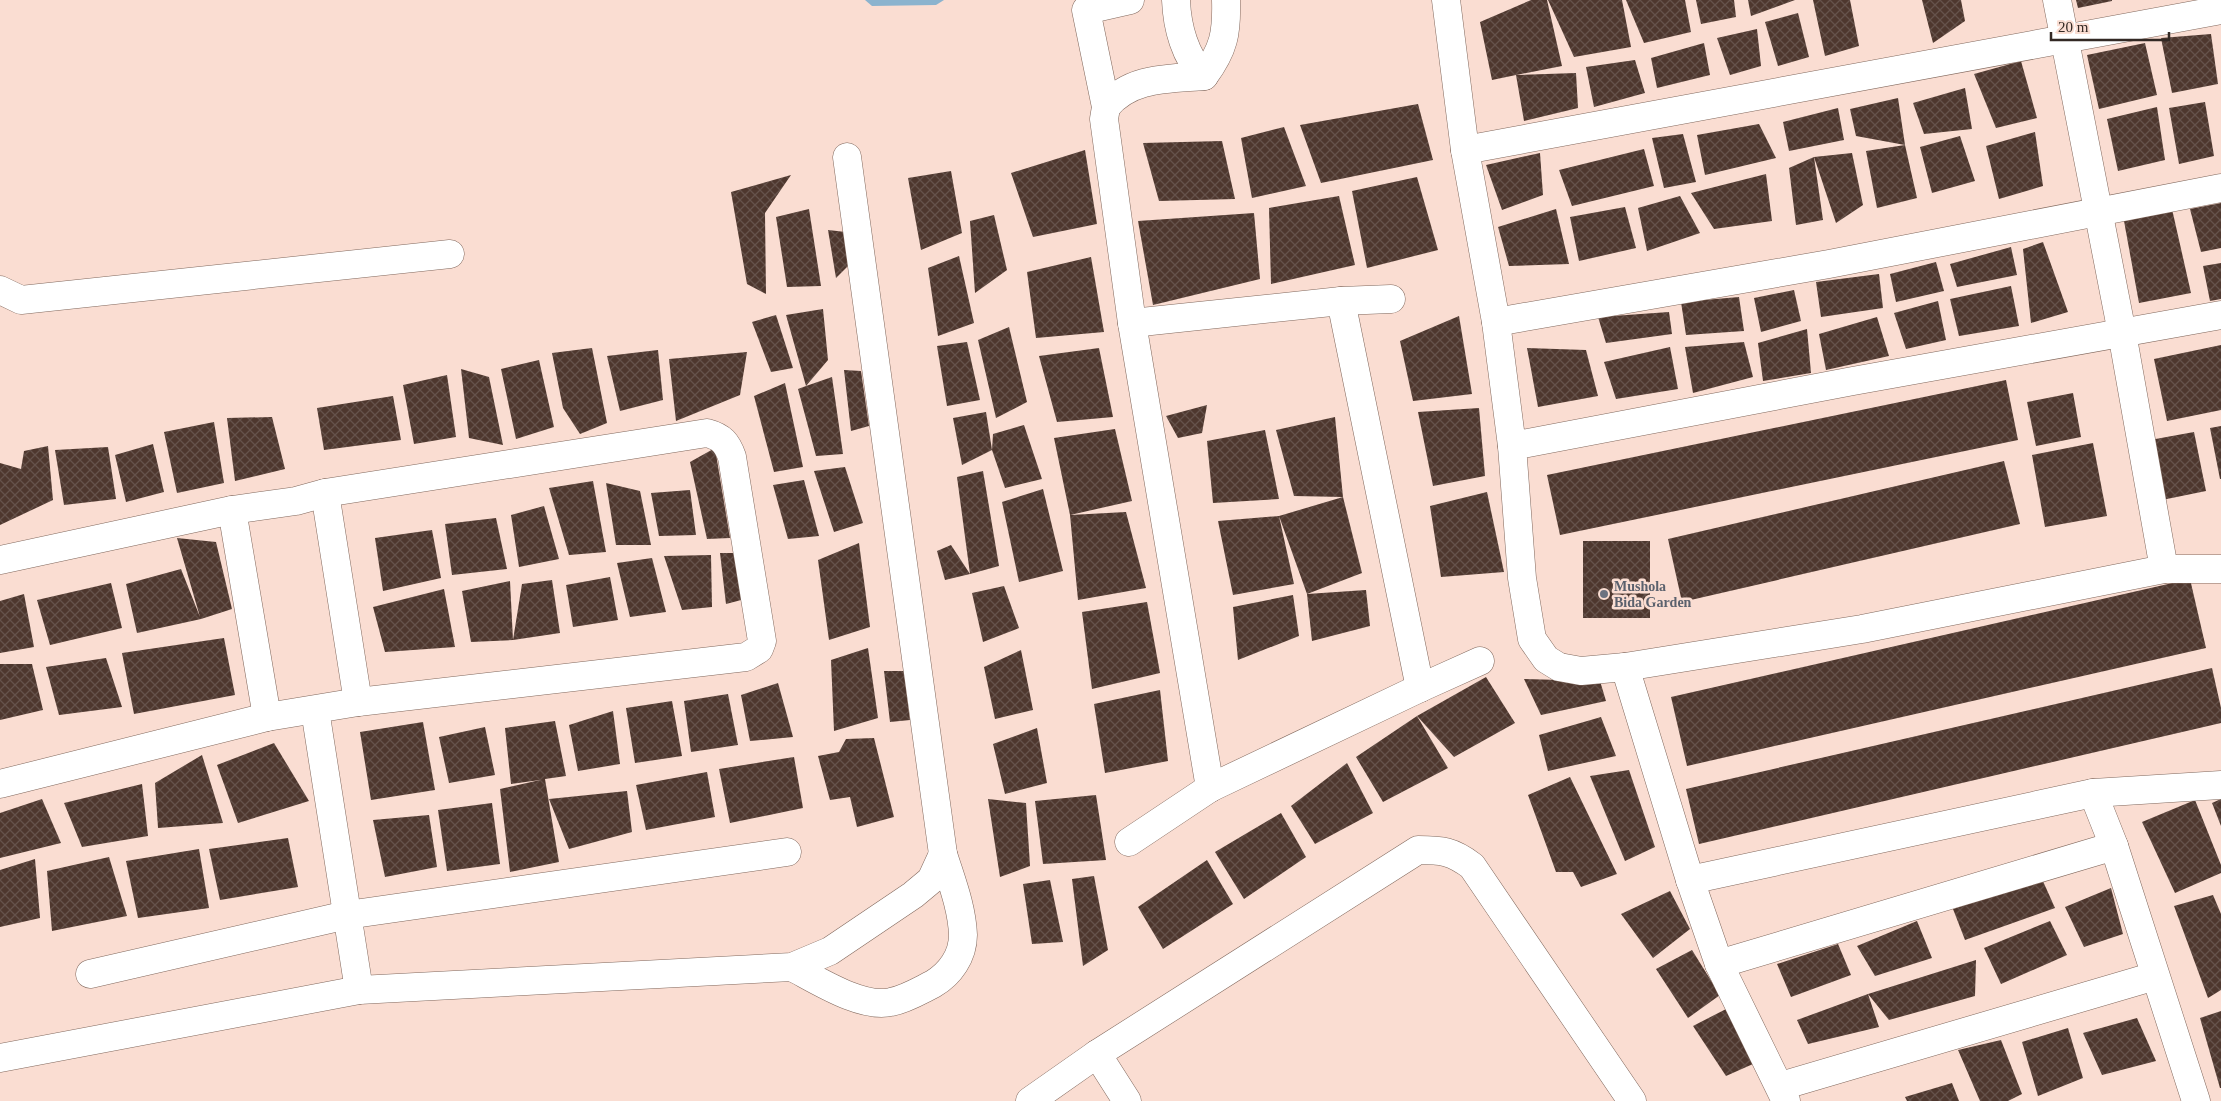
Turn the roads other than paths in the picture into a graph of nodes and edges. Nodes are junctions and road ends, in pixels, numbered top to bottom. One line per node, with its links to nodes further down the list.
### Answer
1 (1130, 0): 9 (street)
2 (1176, 0): 8 (street)
3 (1226, 0): 8 (street)
4 (1446, 0): 10 (street)
5 (2057, 0): 7 (street)
6 (2221, 10): 7 (street)
7 (2066, 40): 10 (street); 13 (street)
8 (1204, 76): 9 (street)
9 (1106, 107): 20 (street)
10 (1466, 150): 19 (street)
11 (847, 157): 41 (street)
12 (2221, 188): 13 (street)
13 (2099, 212): 19 (street); 21 (street)
14 (450, 254): 15 (street)
15 (0, 290)
16 (1391, 299): 17 (street)
17 (1340, 301): 20 (street); 30 (street)
18 (2221, 315): 21 (street)
19 (1496, 322): 22 (street)
20 (1132, 323): 36 (street)
21 (2122, 333): 22 (street); 26 (street)
22 (1512, 446): 29 (street)
23 (325, 493): 24 (street); 31 (street); 31 (street)
24 (232, 510): 25 (street); 33 (street)
25 (0, 560)
26 (2164, 568): 27 (street); 29 (street)
27 (2221, 569)
28 (1480, 661): 30 (street)
29 (1625, 667): 42 (street)
30 (1420, 688): 36 (street)
31 (358, 702): 32 (street)
32 (315, 710): 33 (street); 43 (street)
33 (267, 717): 34 (street)
34 (0, 784)
35 (2221, 785): 37 (street)
36 (1210, 788): 38 (street)
37 (2093, 793): 39 (street); 42 (street)
38 (1129, 842)
39 (2114, 846): 44 (street); 47 (street)
40 (787, 852): 43 (street)
41 (943, 854): 45 (street); 45 (street)
42 (1690, 880): 44 (street)
43 (347, 915): 46 (street); 48 (street)
44 (1719, 964): 51 (street)
45 (792, 967): 48 (street)
46 (90, 974)
47 (2155, 976): 51 (street); 55 (street)
48 (359, 990): 50 (street)
49 (1097, 1054): 52 (street); 53 (street); 54 (street)
50 (0, 1058)
51 (1784, 1094)
52 (1030, 1101)
53 (1127, 1101)
54 (1632, 1101)
55 (2196, 1101)

